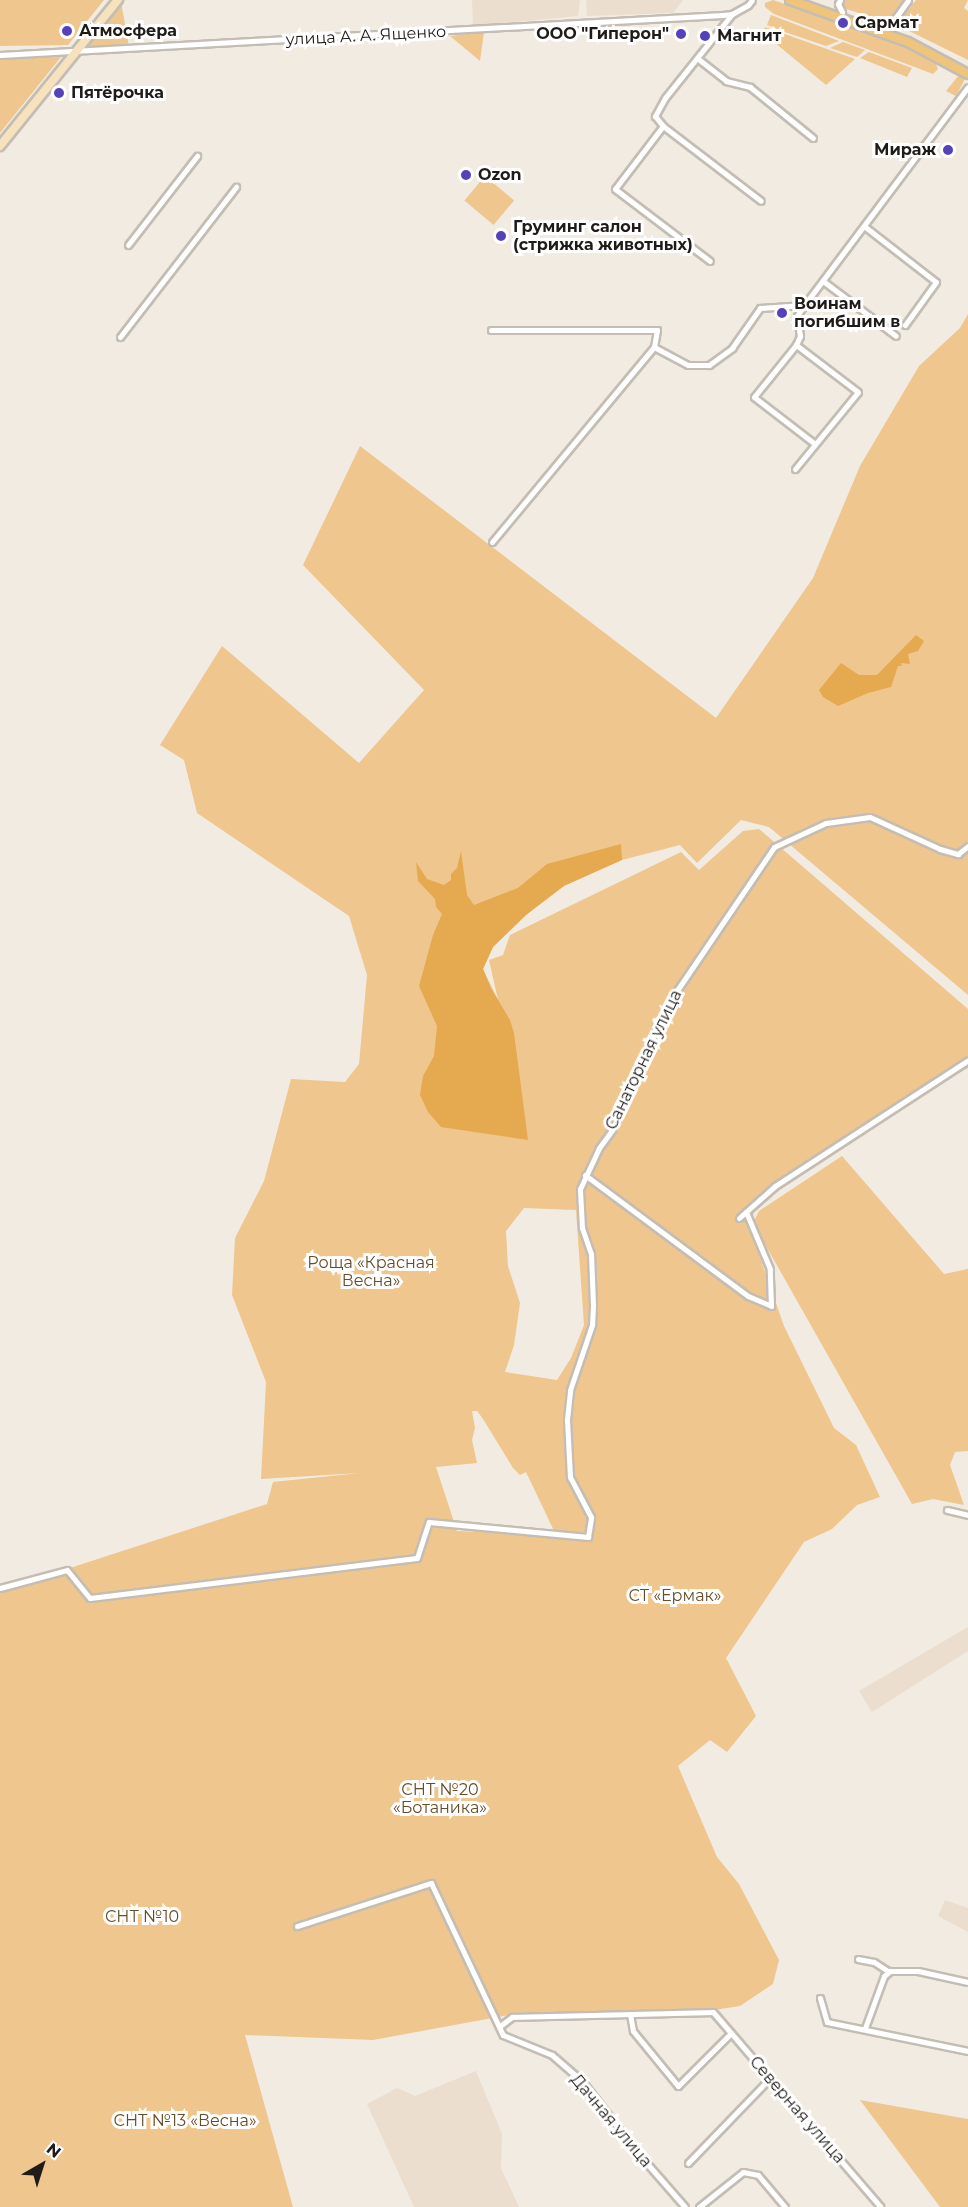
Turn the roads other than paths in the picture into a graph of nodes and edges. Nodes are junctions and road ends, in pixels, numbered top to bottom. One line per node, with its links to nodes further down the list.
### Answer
1 (118, 0): 10 (main road)
2 (752, 0): 8 (street)
3 (790, 0): 14 (main road)
4 (806, 0): 7 (main road)
5 (840, 0): 7 (street)
6 (908, 0): 9 (street)
7 (842, 12): 9 (main road)
8 (732, 14): 10 (street, улица А. А. Ященко); 12 (street)
9 (888, 28): 13 (main road)
10 (74, 53): 11 (street, улица А. А. Ященко); 18 (main road)
11 (0, 55)
12 (697, 58): 16 (street); 17 (street)
13 (968, 68)
14 (968, 74)
15 (968, 87): 22 (street)
16 (663, 126): 21 (street); 24 (street)
17 (813, 138)
18 (0, 146)
19 (197, 156): 23 (street)
20 (236, 187): 30 (street)
21 (761, 201)
22 (864, 226): 25 (street); 27 (street)
23 (128, 244)
24 (710, 261)
25 (823, 280): 26 (street); 29 (street)
26 (804, 305): 31 (street); 32 (street)
27 (905, 325)
28 (491, 330): 32 (street)
29 (896, 336)
30 (120, 337)
31 (796, 345): 33 (street); 33 (street)
32 (654, 347): 35 (street)
33 (815, 444): 34 (street)
34 (795, 469)
35 (492, 543)
36 (968, 846): 38 (street, Санаторная улица)
37 (968, 1060): 39 (street)
38 (585, 1175): 39 (street); 43 (street, Санаторная улица)
39 (746, 1212): 40 (street)
40 (739, 1218)
41 (947, 1510): 42 (street)
42 (968, 1515)
43 (0, 1588)
44 (297, 1926): 50 (street)
45 (858, 1959): 46 (street)
46 (892, 1970): 47 (street); 51 (street)
47 (968, 1982)
48 (820, 1998): 51 (street)
49 (630, 2014): 50 (street); 52 (street, Северная улица); 52 (street)
50 (500, 2026): 57 (street, Дачная улица)
51 (865, 2028): 53 (street)
52 (731, 2033): 54 (street, Северная улица)
53 (968, 2051)
54 (770, 2078): 55 (street); 56 (street, Северная улица)
55 (688, 2163)
56 (878, 2206)
57 (685, 2207)
58 (699, 2207): 59 (street)
59 (785, 2207)

